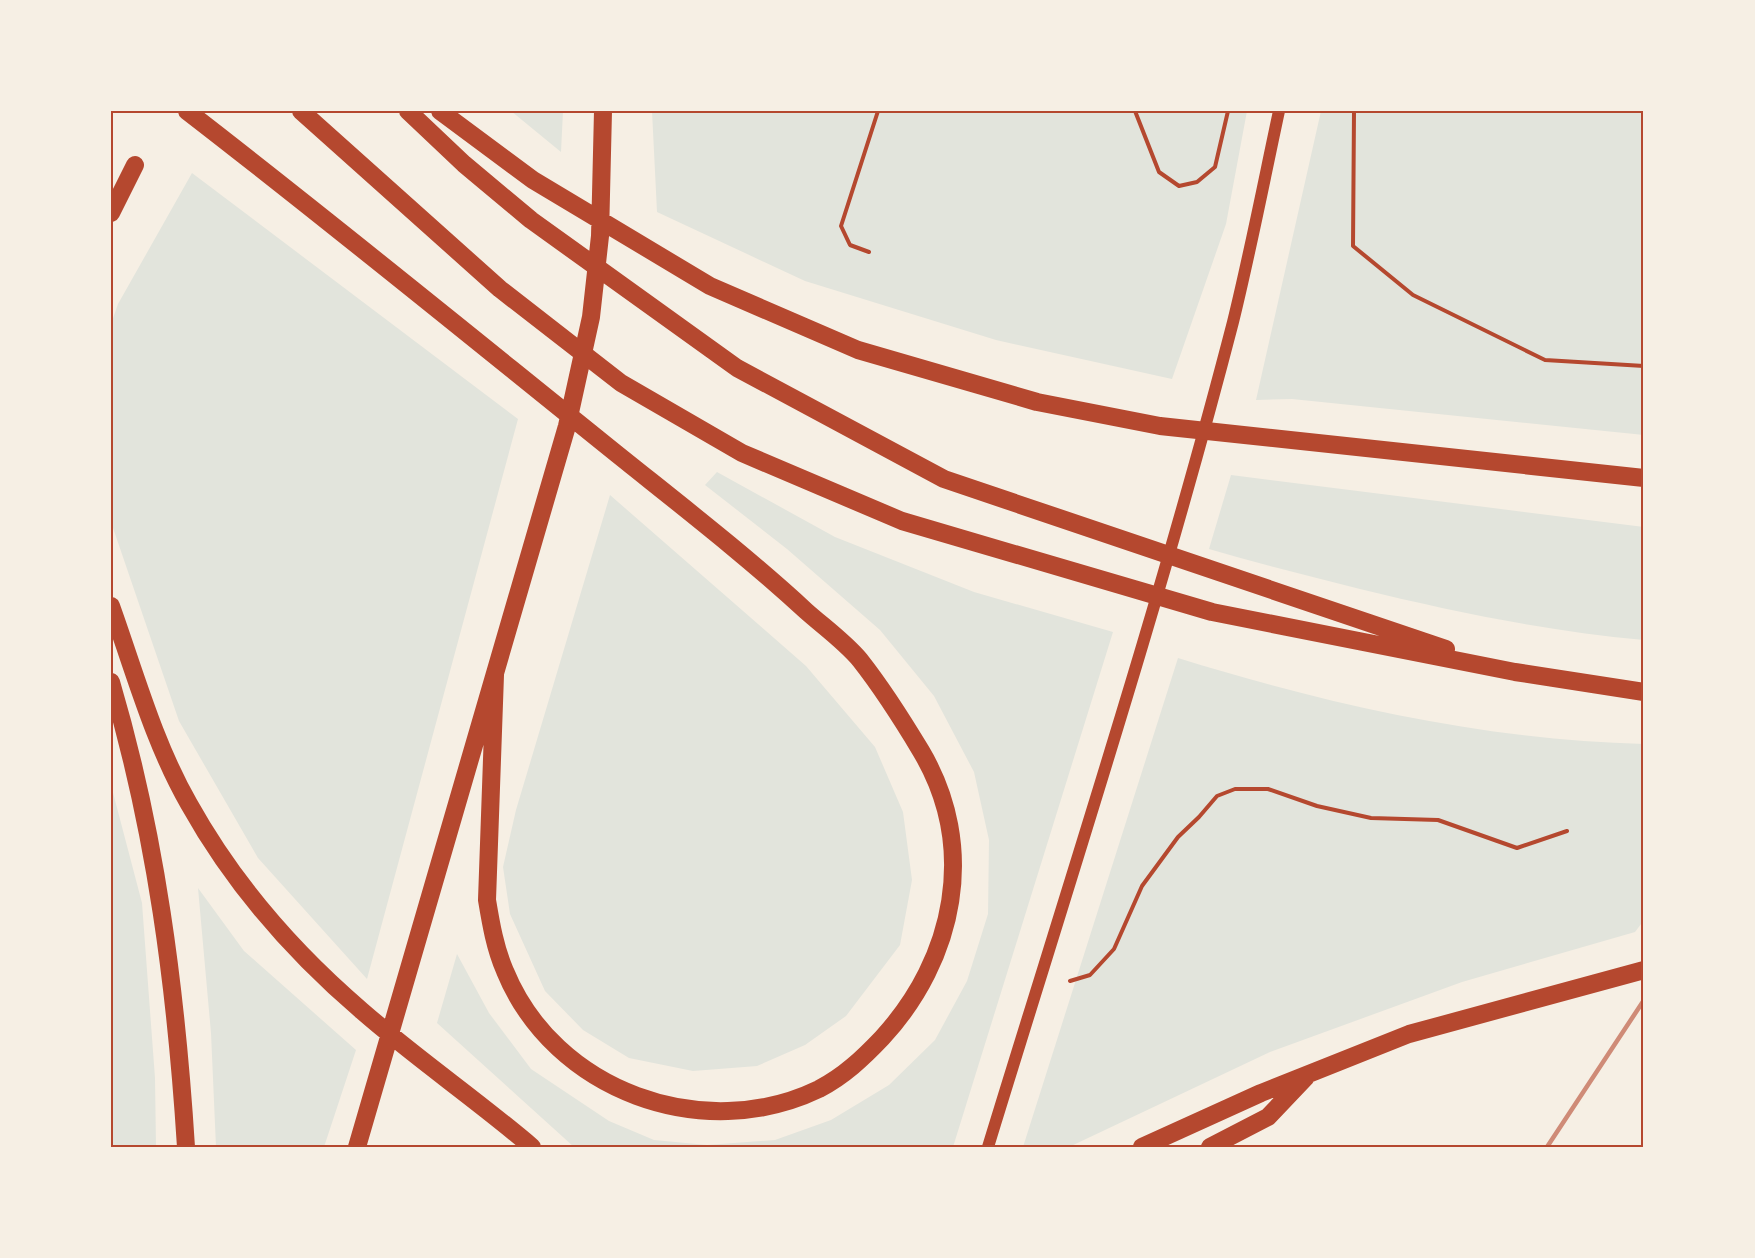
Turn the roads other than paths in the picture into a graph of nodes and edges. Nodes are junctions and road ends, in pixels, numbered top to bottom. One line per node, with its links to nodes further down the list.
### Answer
1 (187, 111): 12 (highway)
2 (300, 111): 11 (highway)
3 (408, 111): 11 (highway)
4 (440, 111): 9 (highway)
5 (603, 111): 12 (highway)
6 (1280, 111): 20 (main road)
7 (135, 165): 8 (highway)
8 (111, 213)
9 (1644, 478)
10 (111, 606): 19 (highway)
11 (1515, 672): 14 (highway)
12 (495, 675): 18 (highway)
13 (111, 682): 17 (highway)
14 (1644, 692)
15 (1644, 970): 16 (highway)
16 (1309, 1074): 21 (highway); 22 (highway)
17 (186, 1147)
18 (357, 1147)
19 (532, 1147)
20 (988, 1147)
21 (1142, 1147)
22 (1210, 1147)

